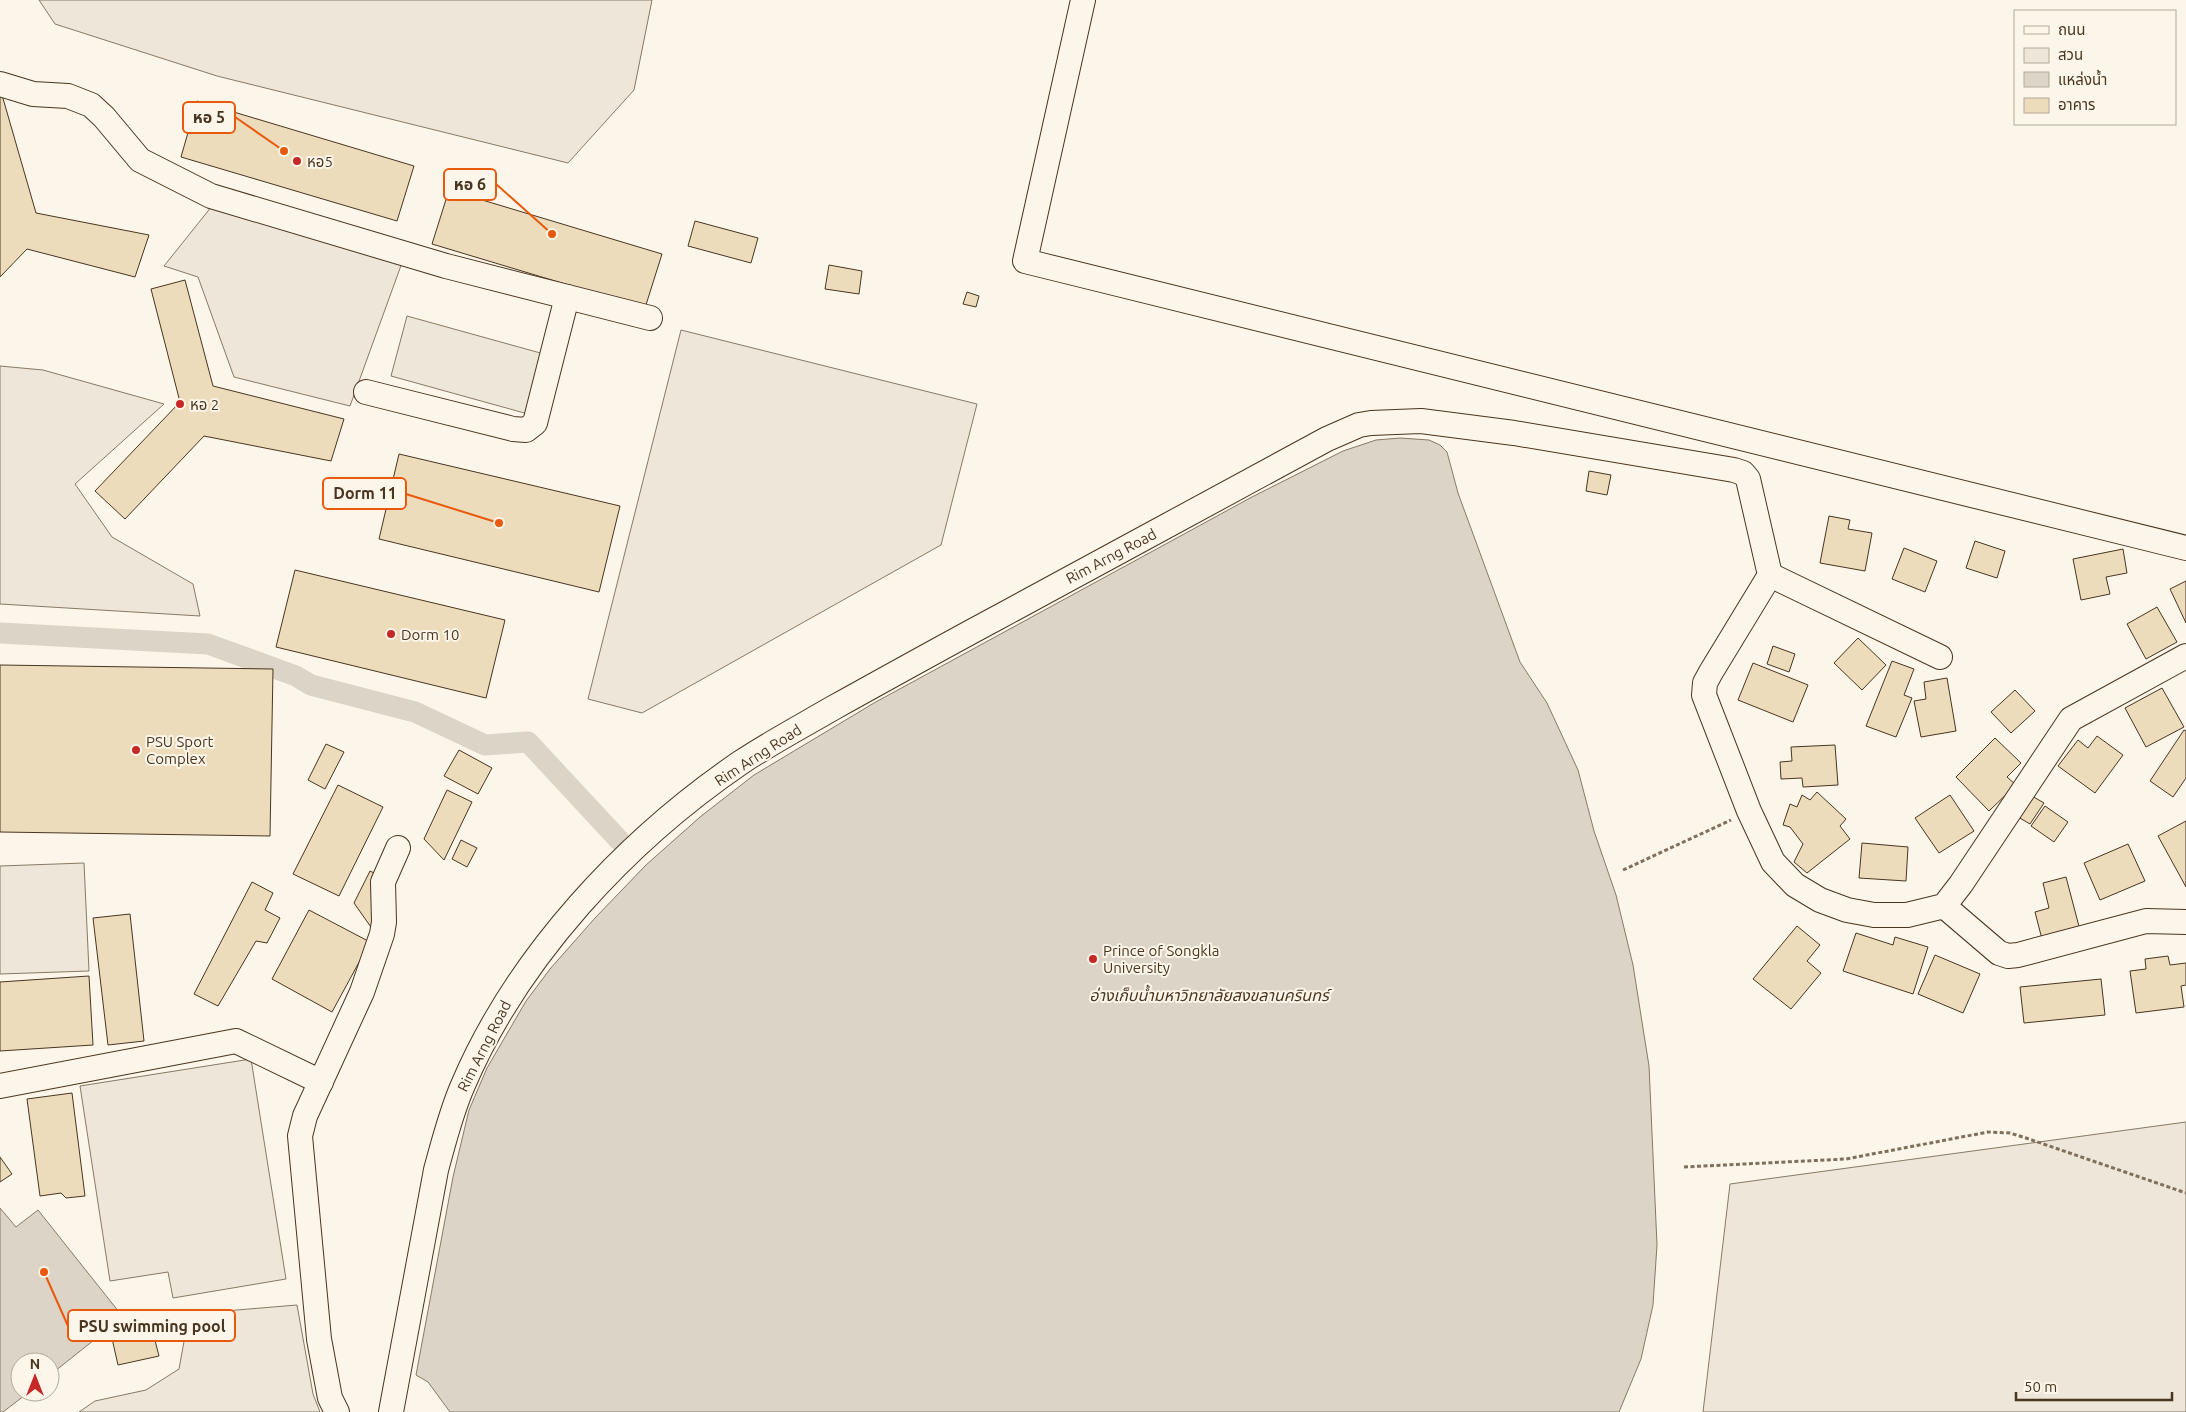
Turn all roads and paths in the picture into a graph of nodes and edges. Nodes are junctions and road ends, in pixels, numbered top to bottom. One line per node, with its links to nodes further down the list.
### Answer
1 (1083, 0): 6 (street)
2 (0, 84): 3 (street)
3 (567, 297): 4 (street); 5 (street)
4 (650, 318)
5 (366, 392)
6 (2186, 548)
7 (1770, 576): 9 (street); 10 (street); 20 (street, Rim Arng Road)
8 (2186, 656): 13 (street)
9 (1940, 657)
10 (1750, 811): 12 (path); 13 (street)
11 (398, 848): 15 (street)
12 (1623, 870)
13 (1944, 906): 14 (street)
14 (2186, 922)
15 (321, 1082): 16 (street); 19 (street)
16 (0, 1086)
17 (1684, 1167): 18 (path)
18 (2186, 1193)
19 (337, 1412)
20 (391, 1412)

